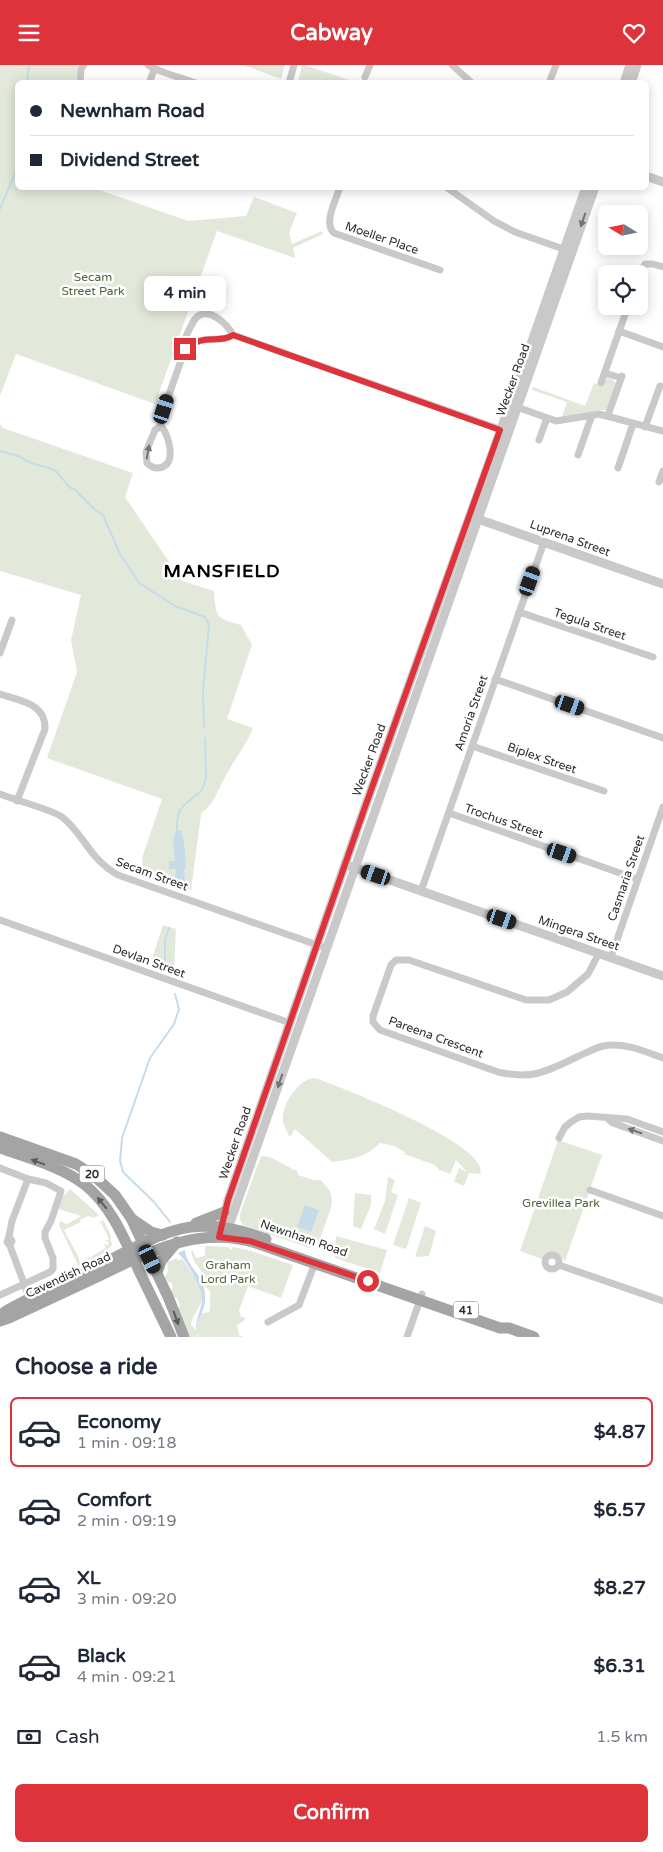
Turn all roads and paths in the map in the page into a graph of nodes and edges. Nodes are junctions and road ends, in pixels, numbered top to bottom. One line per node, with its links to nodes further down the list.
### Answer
1 (84, 65): 10 (street)
2 (294, 65): 13 (street)
3 (370, 65): 9 (street)
4 (452, 65): 14 (street)
5 (556, 65): 15 (street)
6 (630, 65): 16 (street)
7 (637, 65): 17 (street)
8 (151, 67): 11 (street); 12 (street)
9 (365, 77)
10 (80, 80)
11 (149, 80)
12 (188, 80)
13 (290, 80)
14 (469, 80)
15 (550, 80)
16 (625, 80)
17 (632, 80)
18 (649, 177): 19 (street)
19 (663, 182)
20 (339, 190): 27 (street, Moeller Place)
21 (450, 190): 24 (street)
22 (585, 190): 24 (street, Wecker Road)
23 (593, 190): 24 (street, Wecker Road, one-way to 24)
24 (568, 251): 38 (street, Wecker Road)
25 (644, 265): 26 (street)
26 (663, 267)
27 (440, 270)
28 (625, 315): 30 (street)
29 (192, 325): 31 (street); 32 (street); 34 (street)
30 (619, 331): 33 (street); 35 (street)
31 (233, 335): 32 (street); 45 (street)
32 (202, 340): 34 (street)
33 (663, 347)
34 (185, 349): 43 (street)
35 (605, 373): 36 (street); 40 (street)
36 (601, 383)
37 (660, 386): 44 (street)
38 (514, 405): 41 (street); 45 (street, Wecker Road)
39 (592, 415): 40 (street); 41 (street); 48 (street)
40 (608, 415): 42 (street)
41 (547, 417): 47 (street)
42 (633, 424): 44 (street); 49 (street)
43 (161, 426): 43 (street, one-way to 43)
44 (645, 427): 46 (street)
45 (504, 431): 52 (street, Wecker Road)
46 (663, 431)
47 (539, 440)
48 (578, 455)
49 (618, 468)
50 (663, 471): 51 (street)
51 (659, 482)
52 (473, 517): 53 (street, Luprena Street); 68 (street, Wecker Road)
53 (544, 542): 54 (street, Luprena Street); 55 (street, Amoria Street)
54 (663, 585)
55 (519, 612): 58 (street, Tegula Street); 59 (street, Amoria Street)
56 (12, 620): 57 (street)
57 (0, 653)
58 (653, 657)
59 (495, 679): 61 (street); 62 (street, Amoria Street)
60 (0, 694): 65 (street)
61 (663, 737)
62 (472, 746): 63 (street, Biplex Street); 67 (street, Amoria Street)
63 (604, 791)
64 (0, 795): 65 (street, Secam Street)
65 (17, 801): 72 (street, Secam Street)
66 (663, 807): 69 (street, Casmaria Street)
67 (449, 813): 69 (street, Trochus Street); 70 (street, Amoria Street)
68 (350, 866): 70 (street, Mingera Street); 72 (street, Wecker Road)
69 (637, 879): 74 (street, Casmaria Street)
70 (421, 891): 73 (street, Mingera Street)
71 (0, 920): 76 (street, Devlan Street)
72 (321, 947): 76 (street, Wecker Road); 91 (street, Wecker Road, one-way to 91)
73 (599, 953): 74 (street, Mingera Street); 77 (street, Pareena Crescent)
74 (611, 957): 75 (street, Mingera Street)
75 (663, 976)
76 (290, 1023): 87 (street, Wecker Road)
77 (663, 1058)
78 (608, 1119): 79 (street); 81 (street); 82 (street, one-way to 78)
79 (663, 1132)
80 (0, 1137): 89 (main road, 20)
81 (559, 1138)
82 (663, 1141)
83 (0, 1148): 92 (main road, 20, one-way to 83)
84 (0, 1168): 85 (street)
85 (28, 1179): 102 (street); 102 (street)
86 (590, 1190): 88 (street)
87 (224, 1212): 90 (main road); 91 (street, Wecker Road)
88 (663, 1216)
89 (131, 1218): 93 (main road); 95 (main road, 20)
90 (190, 1227): 91 (main road, Newnham Road / 41); 93 (main road, Newnham Road / 41)
91 (223, 1232): 94 (main road, Newnham Road / 41); 98 (main road, Newnham Road / 41); 104 (main road, Newnham Road / 41)
92 (122, 1234): 96 (main road, 20); 97 (main road)
93 (163, 1235): 95 (main road, Newnham Road / 41)
94 (177, 1242): 95 (main road, Newnham Road / 41); 100 (main road)
95 (145, 1249): 96 (main road, Cavendish Road / 41); 100 (main road, 20)
96 (132, 1255): 97 (main road, Cavendish Road / 41); 101 (main road, 20)
97 (115, 1263): 101 (main road); 106 (main road, Cavendish Road / 41)
98 (315, 1263): 104 (main road, Newnham Road / 41); 109 (street)
99 (559, 1265): 105 (street)
100 (157, 1273): 111 (main road, 20, one-way to 111)
101 (142, 1277): 110 (main road, 20)
102 (24, 1284): 103 (street); 106 (street)
103 (0, 1295)
104 (421, 1297): 112 (street); 113 (main road, Newnham Road / 41)
105 (663, 1301)
106 (31, 1303): 107 (main road, Cavendish Road / 41); 108 (main road, Cavendish Road / 41)
107 (0, 1316)
108 (0, 1321)
109 (268, 1323)
110 (171, 1337)
111 (184, 1337)
112 (407, 1337)
113 (534, 1337)

